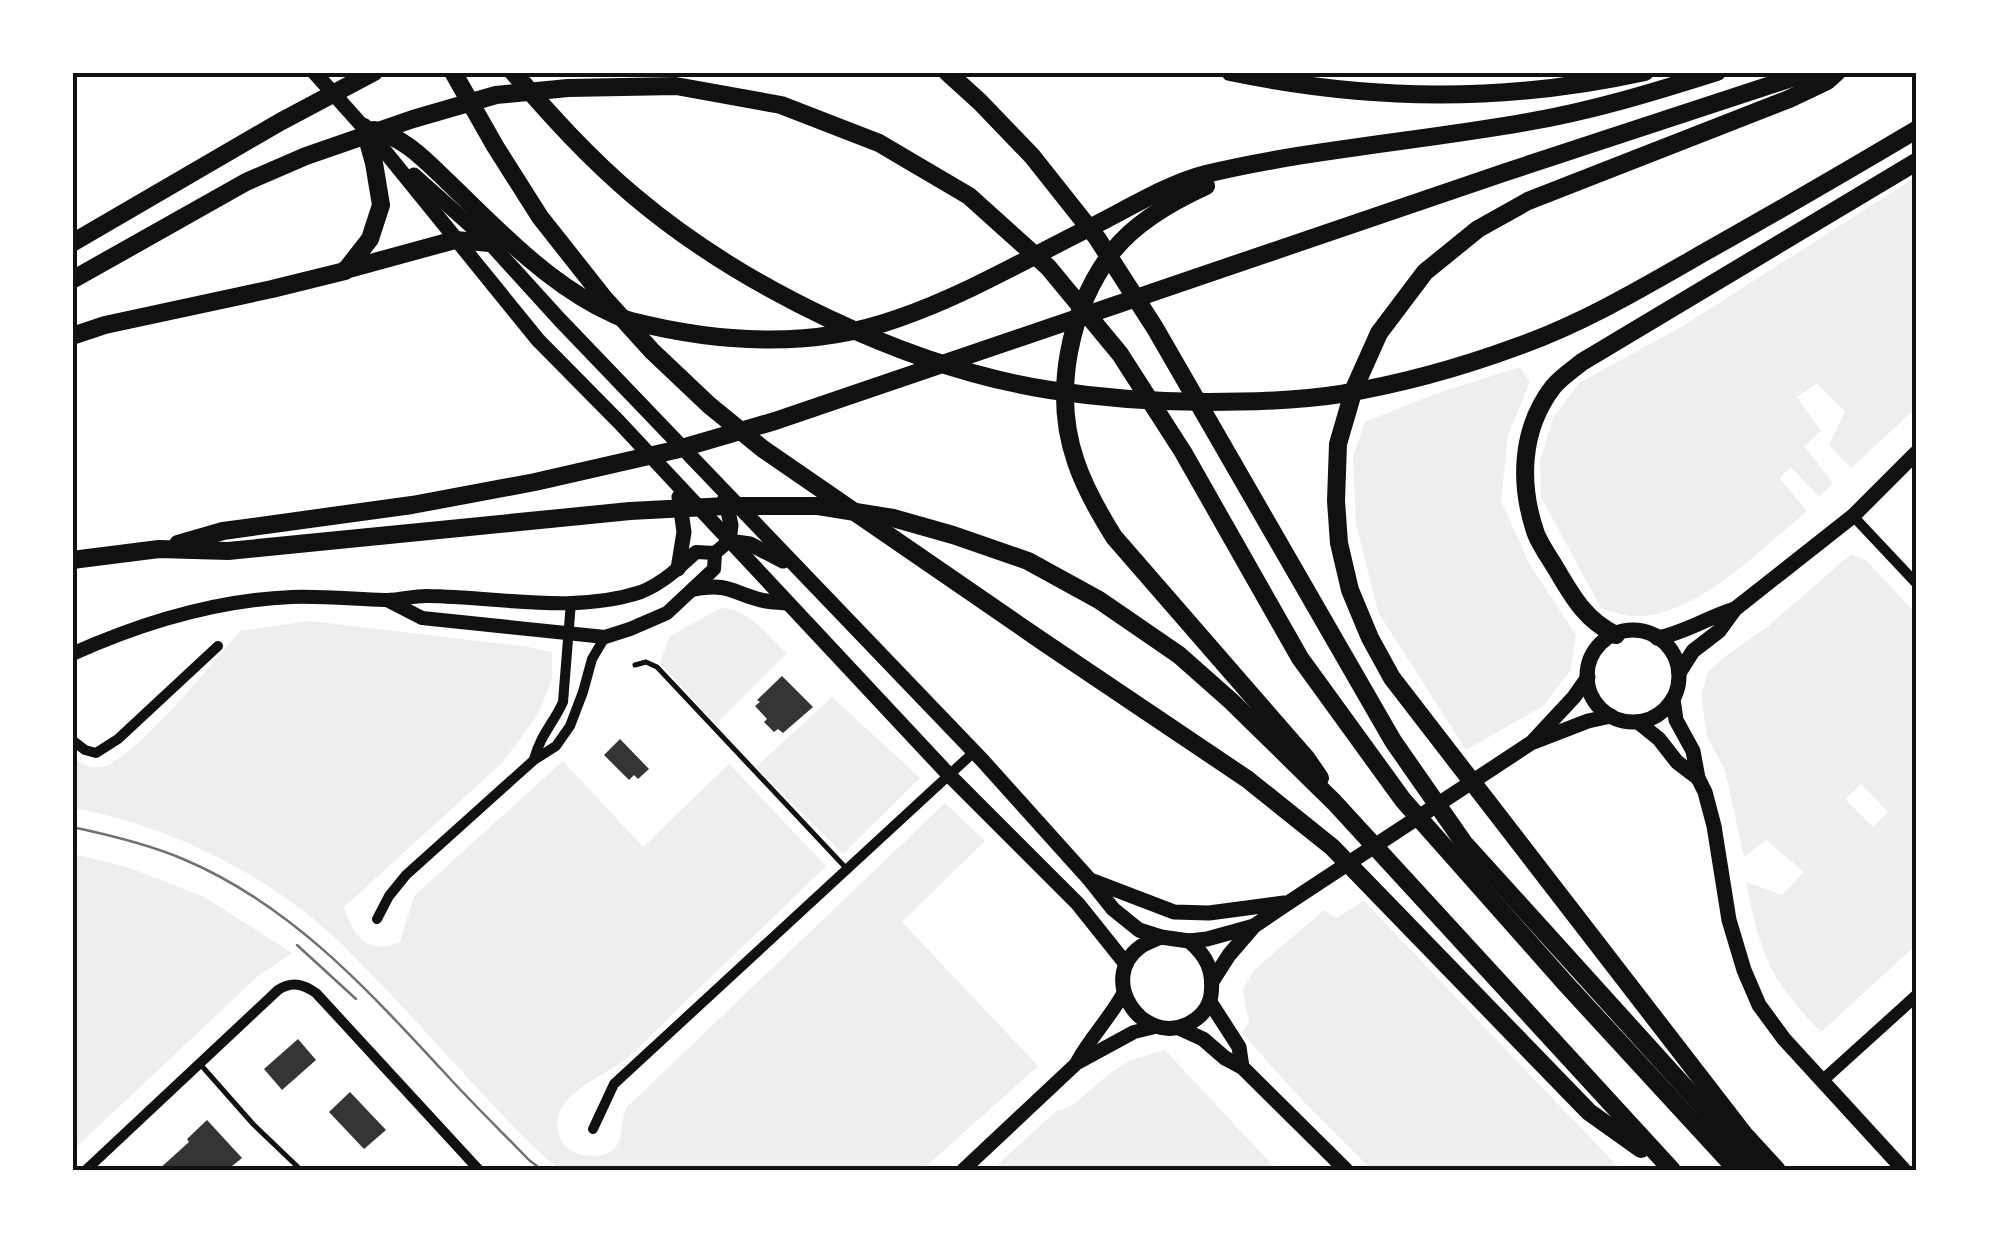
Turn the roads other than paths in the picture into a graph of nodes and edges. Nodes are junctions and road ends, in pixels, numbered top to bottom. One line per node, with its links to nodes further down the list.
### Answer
1 (314, 72): 11 (main road)
2 (453, 72): 76 (highway)
3 (513, 72): 12 (highway)
4 (946, 72): 83 (highway)
5 (1230, 72): 6 (highway)
6 (1645, 72)
7 (1717, 72): 15 (highway)
8 (1810, 72): 27 (highway)
9 (1837, 72): 84 (highway)
10 (370, 74): 18 (highway)
11 (364, 127): 13 (main road); 15 (highway); 19 (highway)
12 (1916, 130)
13 (384, 148): 16 (main road); 17 (main road)
14 (1916, 162): 39 (highway)
15 (1242, 168): 56 (highway)
16 (455, 240): 17 (highway); 19 (highway); 23 (main road)
17 (490, 242): 24 (main road)
18 (72, 243)
19 (344, 271): 21 (highway)
20 (72, 280): 82 (highway)
21 (72, 336)
22 (1916, 452): 25 (main road)
23 (676, 484): 26 (main road); 30 (main road)
24 (723, 490): 26 (main road); 31 (main road)
25 (1853, 516): 32 (street); 37 (main road)
26 (726, 531): 28 (main road); 31 (main road); 36 (main road)
27 (159, 550): 29 (highway); 56 (highway)
28 (714, 553): 30 (main road); 33 (main road)
29 (72, 560)
30 (678, 569): 35 (main road)
31 (798, 570): 52 (main road)
32 (1916, 583)
33 (694, 589): 36 (main road); 40 (main road)
34 (388, 600): 35 (main road); 38 (main road); 43 (main road)
35 (572, 602): 38 (street)
36 (788, 604): 54 (main road)
37 (1735, 610): 41 (main road); 45 (main road)
38 (569, 634): 40 (main road); 53 (street)
39 (1616, 634): 41 (main road); 46 (main road)
40 (606, 636): 53 (street)
41 (1657, 638): 45 (main road)
42 (218, 646): 50 (street)
43 (72, 654)
44 (635, 665): 57 (lane)
45 (1679, 673): 47 (main road)
46 (1588, 677): 48 (main road); 51 (main road)
47 (1673, 699): 49 (main road); 55 (main road)
48 (1612, 716): 49 (main road); 51 (main road)
49 (1638, 722): 55 (main road)
50 (72, 740)
51 (1532, 743): 59 (main road)
52 (974, 752): 54 (street); 58 (main road)
53 (534, 760): 60 (street)
54 (949, 775): 57 (street); 64 (main road)
55 (1698, 778): 74 (main road)
56 (1334, 802): 76 (highway)
57 (847, 869): 75 (street)
58 (1090, 880): 59 (main road); 62 (main road)
59 (1288, 903): 61 (main road)
60 (377, 919)
61 (1254, 926): 63 (main road); 65 (main road)
62 (1161, 937): 63 (main road); 64 (main road)
63 (1189, 941): 65 (main road)
64 (1126, 964): 66 (main road)
65 (1213, 980): 68 (main road)
66 (1123, 994): 69 (main road); 71 (main road)
67 (1916, 996): 74 (street)
68 (1210, 1002): 70 (main road); 73 (main road)
69 (1156, 1027): 70 (main road); 71 (main road)
70 (1179, 1028): 73 (main road)
71 (1077, 1063): 80 (main road)
72 (200, 1064): 77 (street); 78 (lane); 79 (street)
73 (1242, 1067): 81 (main road)
74 (1822, 1081): 85 (main road)
75 (592, 1129)
76 (1670, 1169)
77 (86, 1170)
78 (301, 1170)
79 (478, 1170)
80 (962, 1170)
81 (1346, 1170)
82 (1737, 1170)
83 (1760, 1170)
84 (1777, 1170)
85 (1904, 1170)

